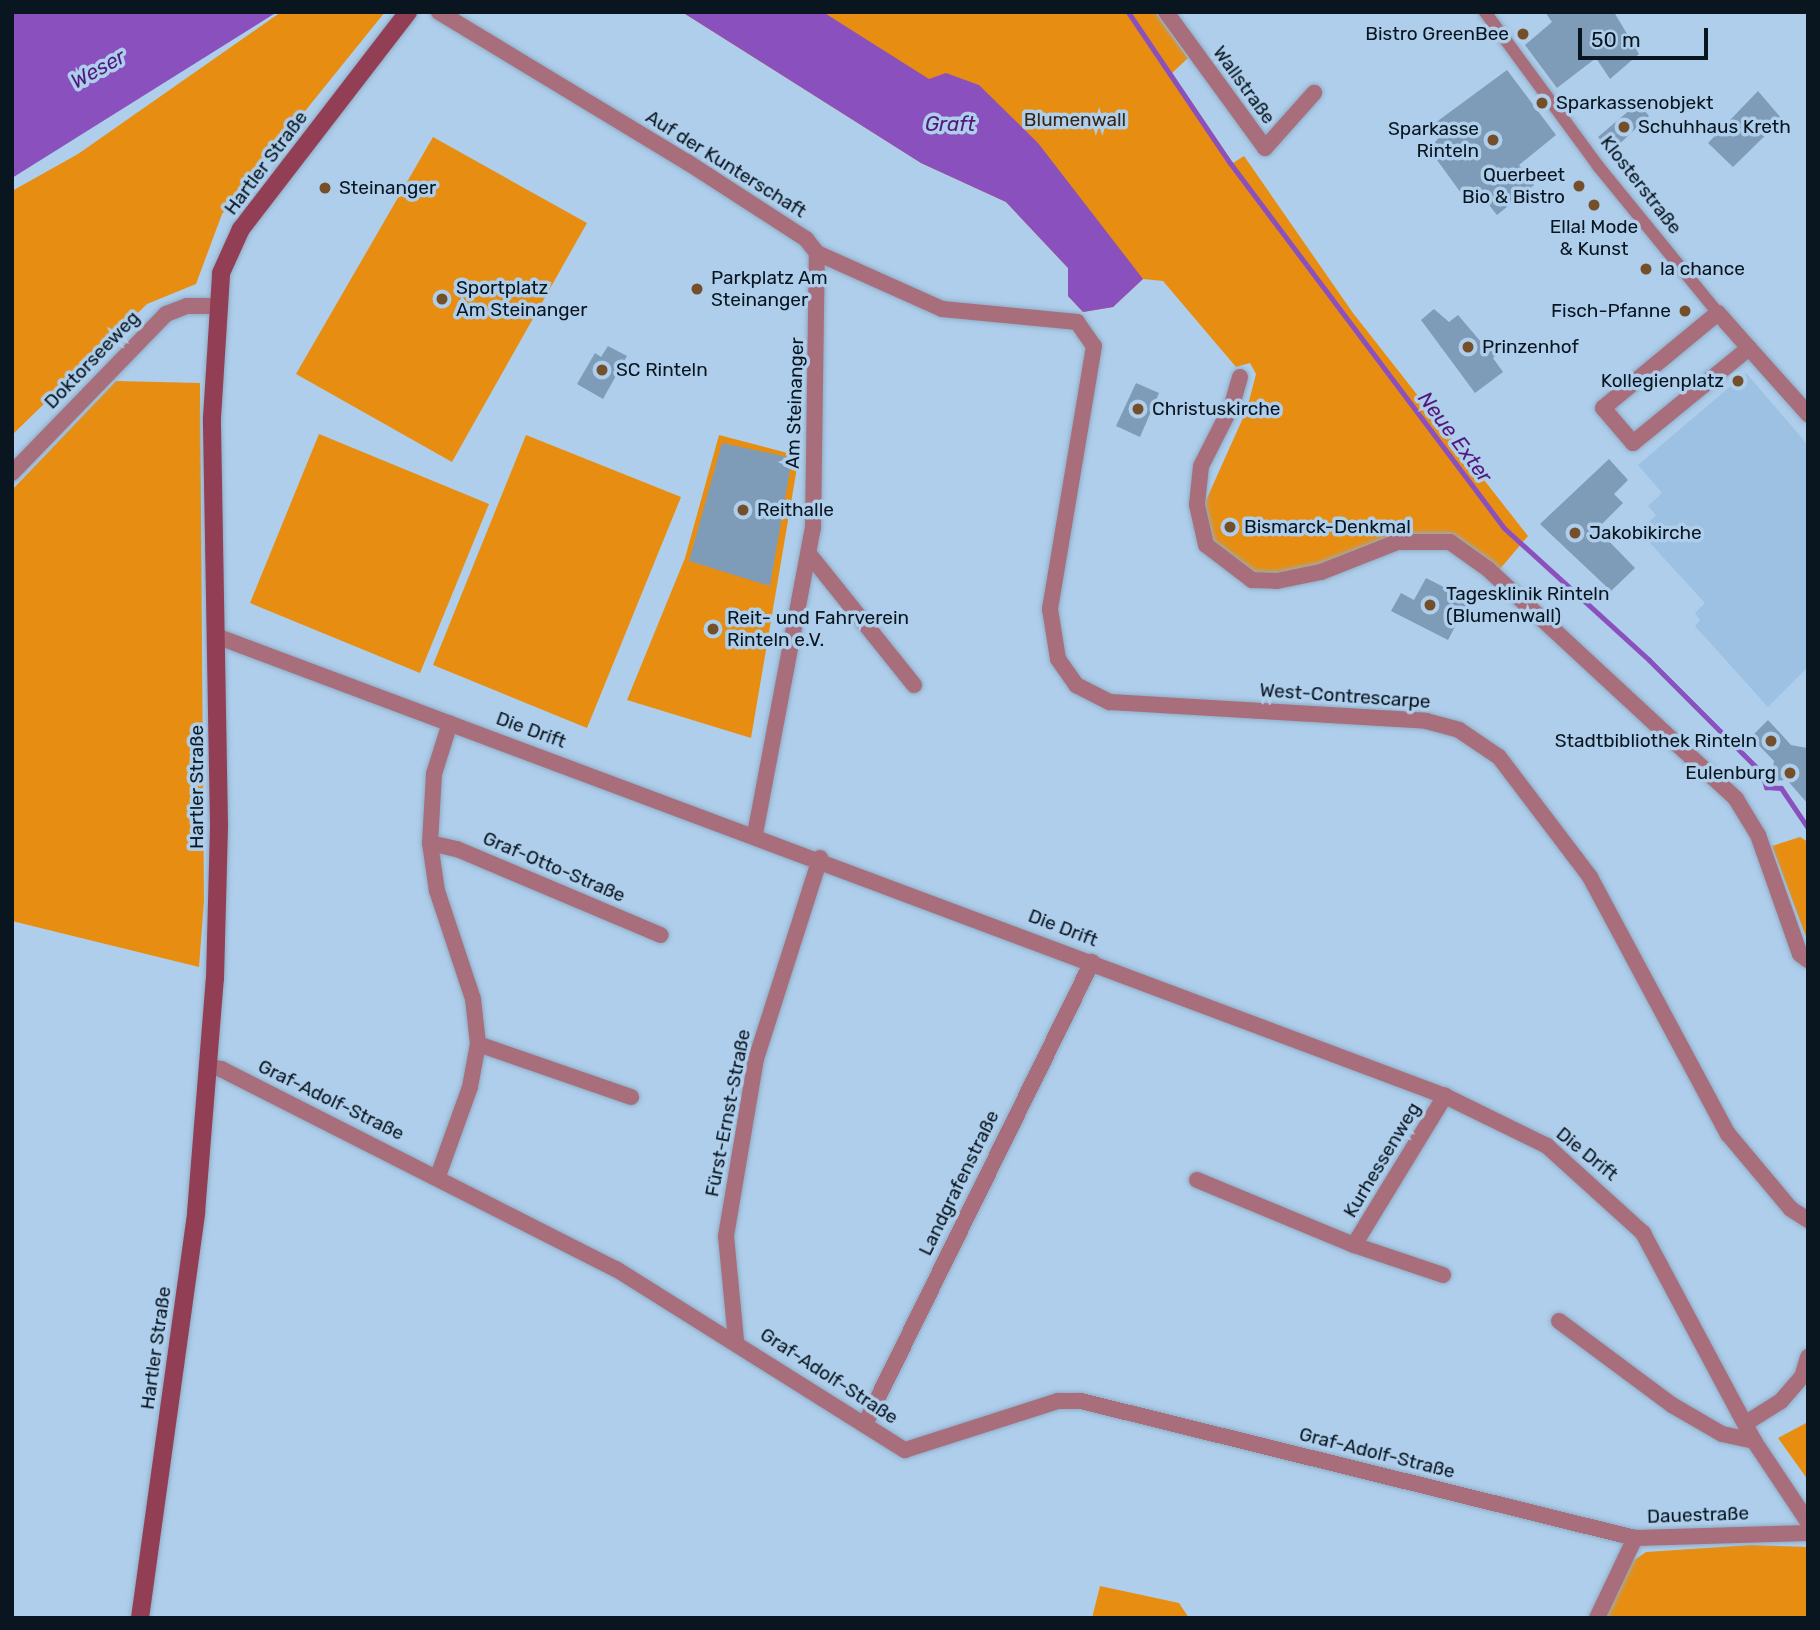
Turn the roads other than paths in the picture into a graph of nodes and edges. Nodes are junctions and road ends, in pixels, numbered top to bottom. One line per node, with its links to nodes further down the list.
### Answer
1 (408, 12): 7 (main road, Hartler Straße)
2 (439, 12): 6 (street, Auf der Kunterschaft)
3 (1166, 12): 5 (street, Wallstraße)
4 (1485, 12): 8 (street, Klosterstraße)
5 (1314, 93)
6 (817, 253): 9 (street, Auf der Kunterschaft); 14 (street, Am Steinanger)
7 (216, 306): 13 (street, Doktorseeweg); 15 (main road, Hartler Straße)
8 (1718, 313): 10 (street, Klosterstraße); 10 (street)
9 (1083, 329): 30 (street, West-Contrescarpe)
10 (1749, 348): 12 (street, Klosterstraße)
11 (1240, 377): 22 (street)
12 (1808, 414)
13 (12, 473)
14 (809, 554): 16 (street); 18 (street, Am Steinanger)
15 (216, 636): 17 (street, Die Drift); 25 (main road, Hartler Straße)
16 (914, 685)
17 (450, 723): 18 (street, Die Drift); 19 (street)
18 (755, 834): 20 (street, Die Drift)
19 (430, 843): 21 (street, Graf-Otto-Straße); 24 (street)
20 (820, 858): 23 (street, Die Drift); 34 (street, Fürst-Ernst-Straße)
21 (661, 935)
22 (1808, 960)
23 (1092, 962): 26 (street, Die Drift); 37 (street, Landgrafenstraße)
24 (478, 1044): 27 (street); 28 (street)
25 (209, 1067): 28 (street, Graf-Adolf-Straße); 42 (main road, Hartler Straße)
26 (1445, 1096): 31 (street, Kurhessenweg); 36 (street, Die Drift)
27 (631, 1097)
28 (438, 1176): 34 (street, Graf-Adolf-Straße)
29 (1197, 1180): 31 (street, Kurhessenweg)
30 (1808, 1220)
31 (1354, 1245): 32 (street, Kurhessenweg)
32 (1443, 1275)
33 (1559, 1321): 38 (street)
34 (736, 1340): 37 (street, Graf-Adolf-Straße)
35 (1808, 1357): 36 (street)
36 (1746, 1423): 38 (street, Die Drift)
37 (865, 1424): 41 (street, Graf-Adolf-Straße)
38 (1754, 1441): 39 (street, Die Drift)
39 (1808, 1522)
40 (1808, 1533): 41 (street, Dauestraße)
41 (1635, 1538): 43 (street, Dauestraße)
42 (140, 1618)
43 (1597, 1618)

